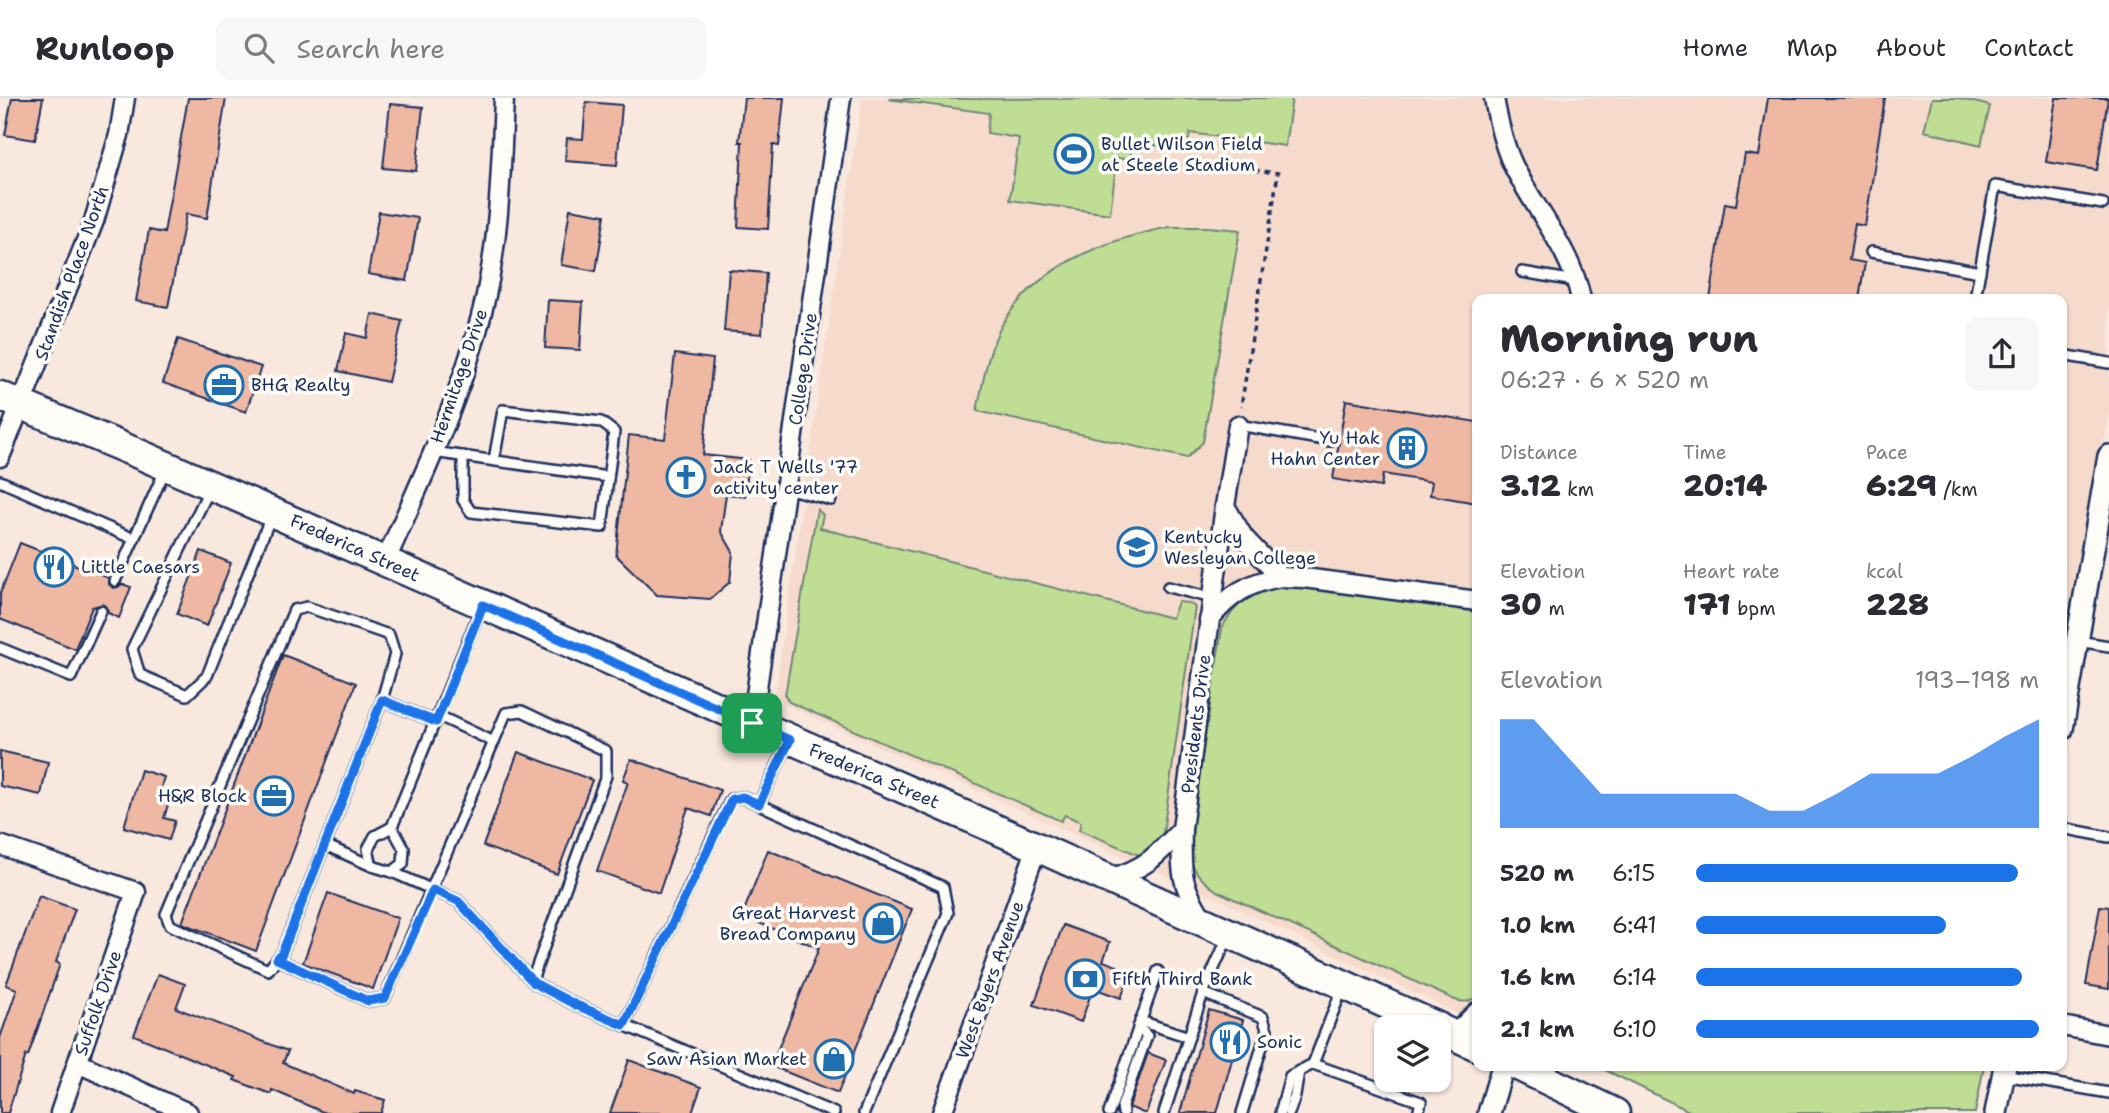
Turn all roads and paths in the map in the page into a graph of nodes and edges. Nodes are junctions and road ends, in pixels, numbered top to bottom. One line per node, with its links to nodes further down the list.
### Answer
1 (125, 98): 15 (street, Standish Place North)
2 (503, 98): 18 (street, Hermitage Drive)
3 (841, 98): 27 (street, College Drive)
4 (1494, 98): 10 (street)
5 (1195, 163): 16 (path)
6 (2103, 204): 9 (lane)
7 (1871, 252): 9 (lane)
8 (1522, 272): 10 (lane)
9 (1980, 272): 12 (lane)
10 (1576, 281): 11 (street)
11 (1580, 294)
12 (1976, 294)
13 (2067, 356): 14 (lane)
14 (2109, 363)
15 (11, 401): 21 (street, Standish Place North); 23 (main road, Frederica Street)
16 (1238, 425): 17 (lane); 29 (street, Presidents Drive)
17 (1330, 441)
18 (433, 452): 19 (lane); 32 (street, Hermitage Drive)
19 (463, 456): 22 (lane); 24 (lane)
20 (2109, 456): 41 (street)
21 (0, 457)
22 (494, 460): 24 (lane); 24 (lane)
23 (167, 466): 26 (main road, Frederica Street); 31 (lane)
24 (608, 477)
25 (0, 481): 31 (lane)
26 (212, 486): 30 (main road, Frederica Street); 30 (lane)
27 (786, 488): 28 (lane); 47 (street, College Drive)
28 (831, 500)
29 (1225, 506): 33 (street); 36 (street, Presidents Drive)
30 (272, 512): 32 (main road, Frederica Street)
31 (134, 540): 34 (lane)
32 (385, 562): 38 (main road, Frederica Street)
33 (1281, 577): 37 (street); 40 (street)
34 (115, 581)
35 (1168, 587): 36 (lane)
36 (1212, 598): 40 (street, Presidents Drive)
37 (1472, 600)
38 (483, 605): 46 (lane); 47 (main road, Frederica Street)
39 (102, 611): 43 (lane)
40 (1209, 620): 52 (street, Presidents Drive)
41 (2076, 640): 42 (lane); 44 (street)
42 (2109, 646)
43 (0, 648)
44 (2067, 697)
45 (382, 700): 46 (lane); 56 (lane); 64 (lane)
46 (437, 719): 49 (lane); 51 (lane)
47 (752, 723): 48 (main road, Frederica Street)
48 (790, 740): 50 (lane); 57 (main road, Frederica Street)
49 (495, 741): 61 (lane); 66 (lane)
50 (759, 804): 71 (lane); 88 (lane)
51 (392, 827): 58 (lane); 59 (lane)
52 (1182, 829): 60 (street); 62 (street, Presidents Drive)
53 (2067, 829): 54 (lane)
54 (2109, 837)
55 (0, 845): 76 (street, Suffolk Drive)
56 (325, 845): 58 (lane); 64 (lane)
57 (1037, 847): 60 (main road, Frederica Street); 89 (street, West Byers Avenue)
58 (372, 866): 59 (lane)
59 (392, 872): 61 (lane)
60 (1110, 879): 62 (main road, Frederica Street)
61 (433, 890): 64 (lane); 66 (lane)
62 (1204, 921): 63 (main road, Frederica Street)
63 (1230, 932): 67 (main road, Frederica Street); 68 (lane)
64 (277, 959)
65 (1158, 971): 70 (lane)
66 (532, 980): 71 (lane)
67 (1344, 984): 73 (main road, Frederica Street); 77 (lane)
68 (1203, 993): 75 (lane); 93 (lane)
69 (1472, 1016): 73 (street)
70 (1139, 1024): 75 (lane); 90 (lane); 91 (lane)
71 (624, 1025): 87 (lane)
72 (2067, 1027): 74 (street)
73 (1452, 1034)
74 (2109, 1035)
75 (1189, 1037): 92 (lane)
76 (78, 1063): 85 (street, Suffolk Drive); 86 (street)
77 (1312, 1064): 78 (lane); 96 (lane)
78 (1299, 1071): 94 (lane); 95 (lane)
79 (1502, 1071): 97 (street)
80 (1528, 1071): 84 (main road)
81 (2004, 1071): 98 (street)
82 (2009, 1071): 83 (lane)
83 (2109, 1093)
84 (1612, 1112)
85 (60, 1113)
86 (188, 1113)
87 (834, 1113)
88 (864, 1113)
89 (942, 1113)
90 (1109, 1113)
91 (1123, 1113)
92 (1164, 1113)
93 (1242, 1113)
94 (1280, 1113)
95 (1289, 1113)
96 (1418, 1113)
97 (1489, 1113)
98 (1996, 1113)

